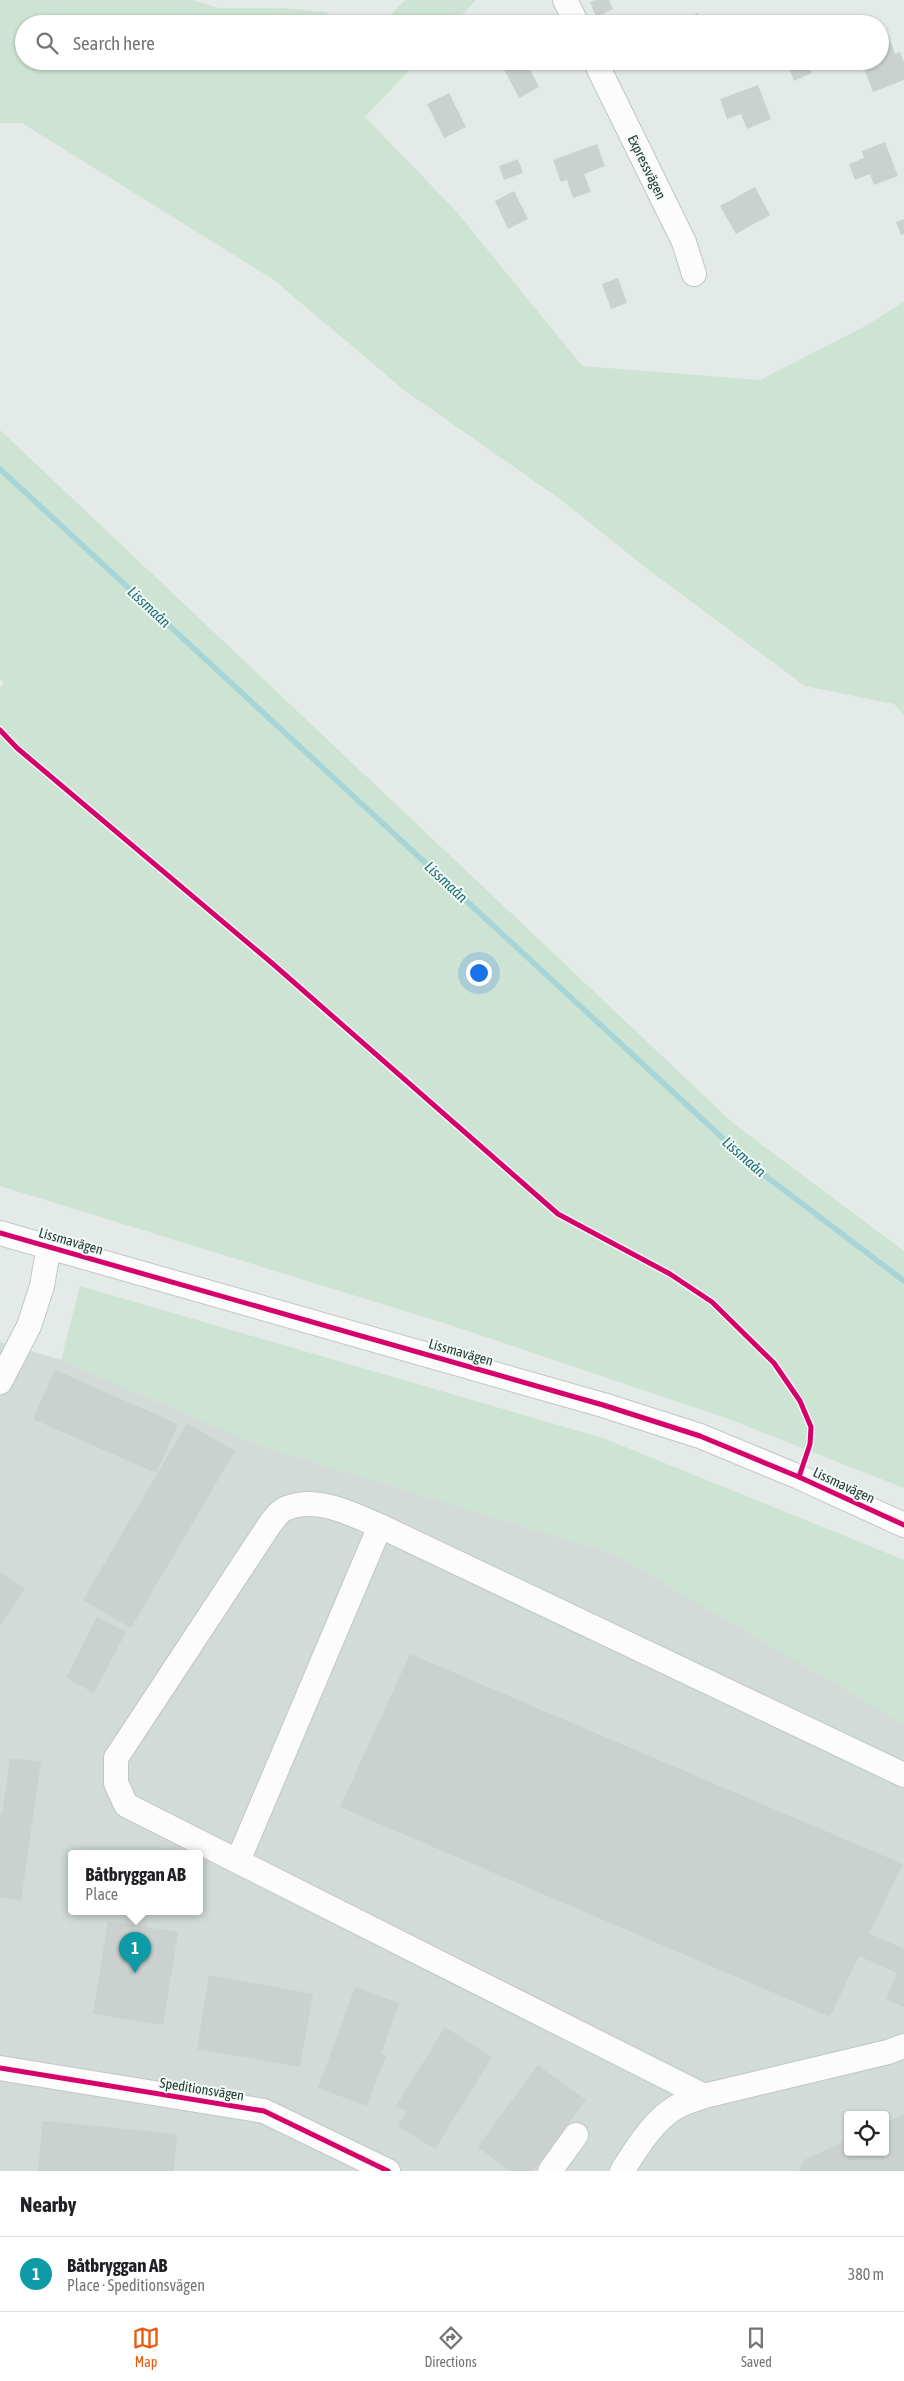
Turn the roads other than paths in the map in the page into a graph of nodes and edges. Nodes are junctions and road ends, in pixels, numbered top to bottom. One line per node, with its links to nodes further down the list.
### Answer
1 (565, 0): 2 (street)
2 (572, 15)
3 (600, 70): 4 (street, Expressvägen)
4 (694, 274)
5 (0, 1233): 6 (street, Lissmavägen)
6 (49, 1246): 7 (street); 8 (street, Lissmavägen)
7 (0, 1382)
8 (904, 1525)
9 (380, 1526): 10 (street); 11 (street); 11 (street)
10 (904, 1774)
11 (238, 1861): 14 (street)
12 (904, 2046): 14 (street)
13 (0, 2068): 16 (street, Speditionsvägen)
14 (704, 2096): 18 (street)
15 (576, 2135): 17 (street)
16 (388, 2171)
17 (550, 2171)
18 (622, 2171)

